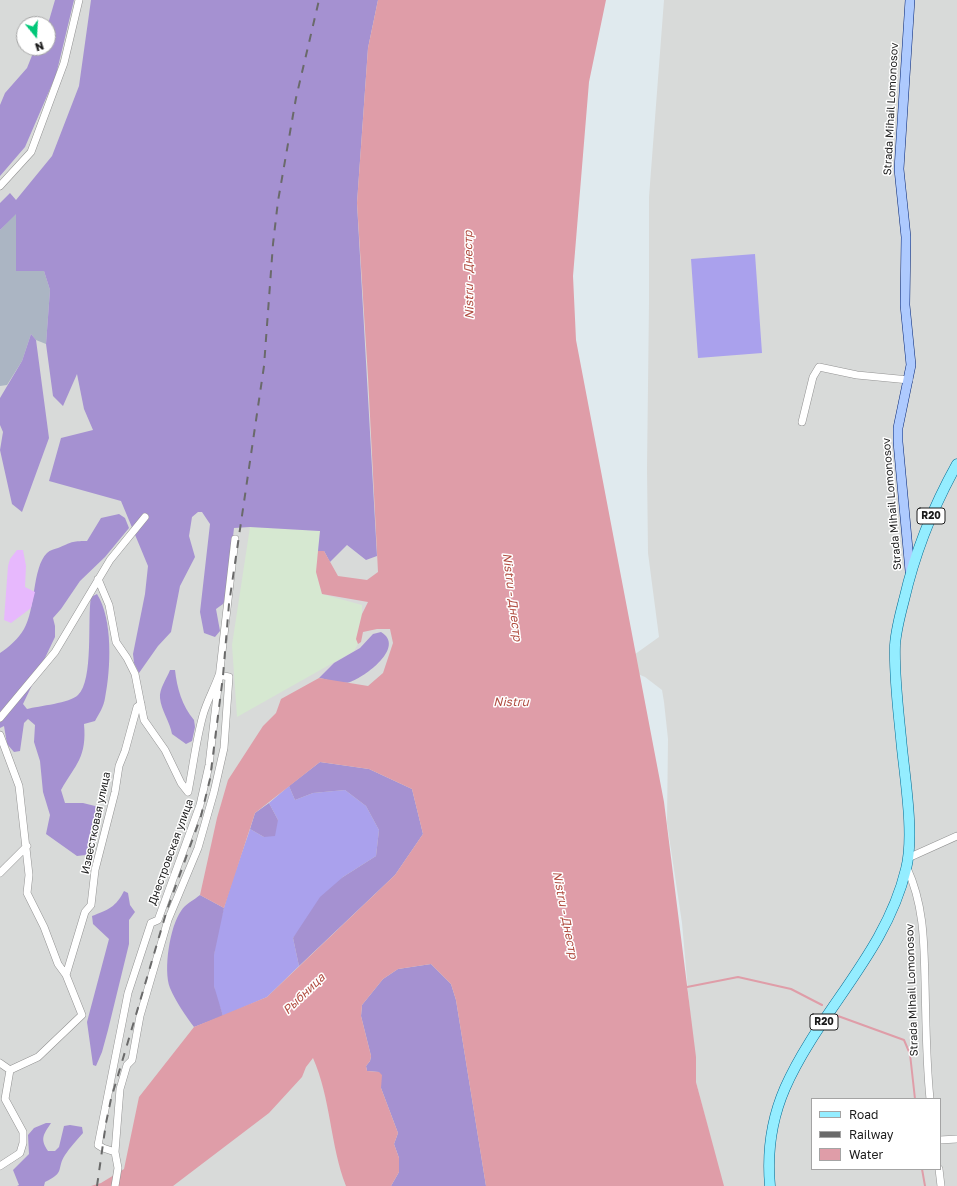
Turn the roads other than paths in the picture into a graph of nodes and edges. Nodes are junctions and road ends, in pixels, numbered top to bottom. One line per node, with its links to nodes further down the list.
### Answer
1 (79, 0): 3 (street)
2 (910, 0): 4 (main road, Strada Mihail Lomonosov)
3 (0, 186)
4 (909, 380): 5 (street); 9 (main road, Strada Mihail Lomonosov)
5 (802, 422)
6 (957, 464): 9 (main road, R20)
7 (145, 517): 10 (street)
8 (235, 539): 11 (street, Днестровская улица)
9 (910, 572): 17 (main road, Strada Mihail Lomonosov / R20)
10 (98, 579): 12 (street); 13 (street)
11 (218, 675): 12 (street); 25 (street); 25 (street, Днестровская улица)
12 (141, 704): 19 (street, Известковая улица)
13 (0, 718)
14 (0, 735): 16 (street)
15 (957, 836): 17 (street)
16 (27, 846): 18 (street); 19 (street)
17 (907, 863): 22 (street, Strada Mihail Lomonosov); 29 (main road, R20)
18 (0, 873)
19 (66, 975): 21 (street)
20 (0, 1063): 21 (street)
21 (10, 1070): 26 (street)
22 (930, 1098)
23 (957, 1139): 24 (street)
24 (941, 1140)
25 (115, 1152): 28 (street)
26 (0, 1166)
27 (938, 1170): 30 (street)
28 (115, 1186)
29 (770, 1186)
30 (941, 1186)

